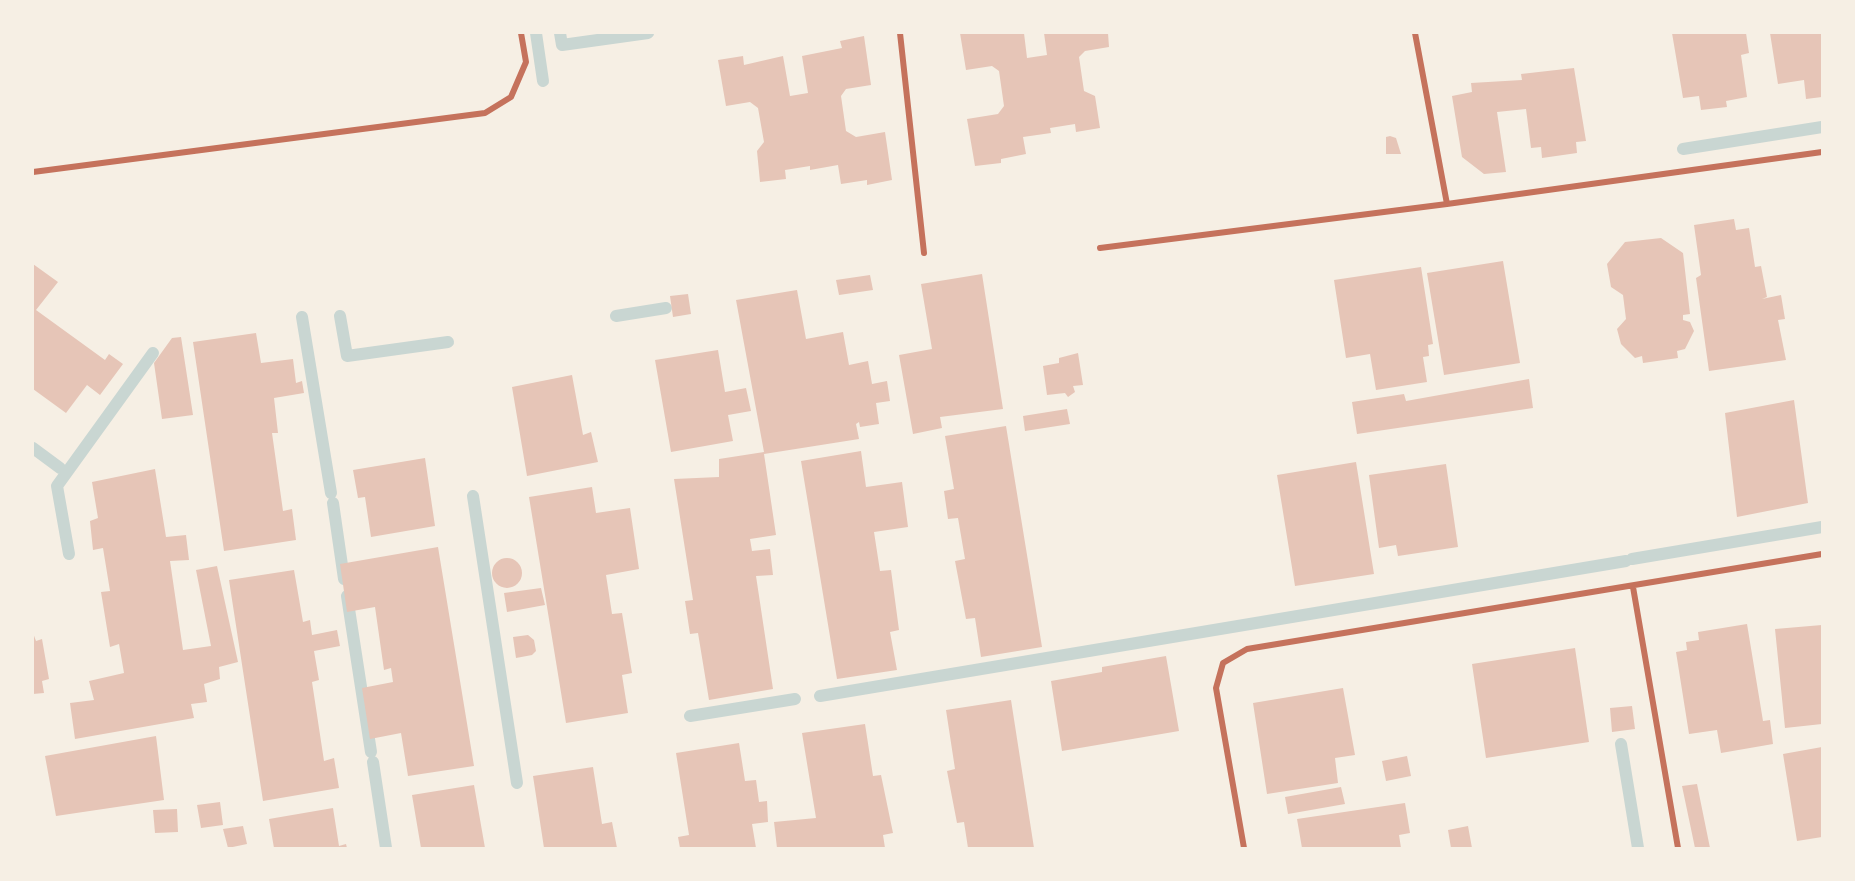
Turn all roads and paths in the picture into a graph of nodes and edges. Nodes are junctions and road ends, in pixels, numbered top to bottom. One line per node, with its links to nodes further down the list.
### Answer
1 (521, 33): 5 (street)
2 (900, 33): 8 (street)
3 (1415, 33): 6 (street)
4 (1822, 152): 6 (street)
5 (33, 172)
6 (1448, 204): 7 (street)
7 (1100, 248)
8 (924, 253)
9 (1822, 554): 10 (street)
10 (1633, 587): 11 (street); 12 (street)
11 (1244, 848)
12 (1678, 848)

